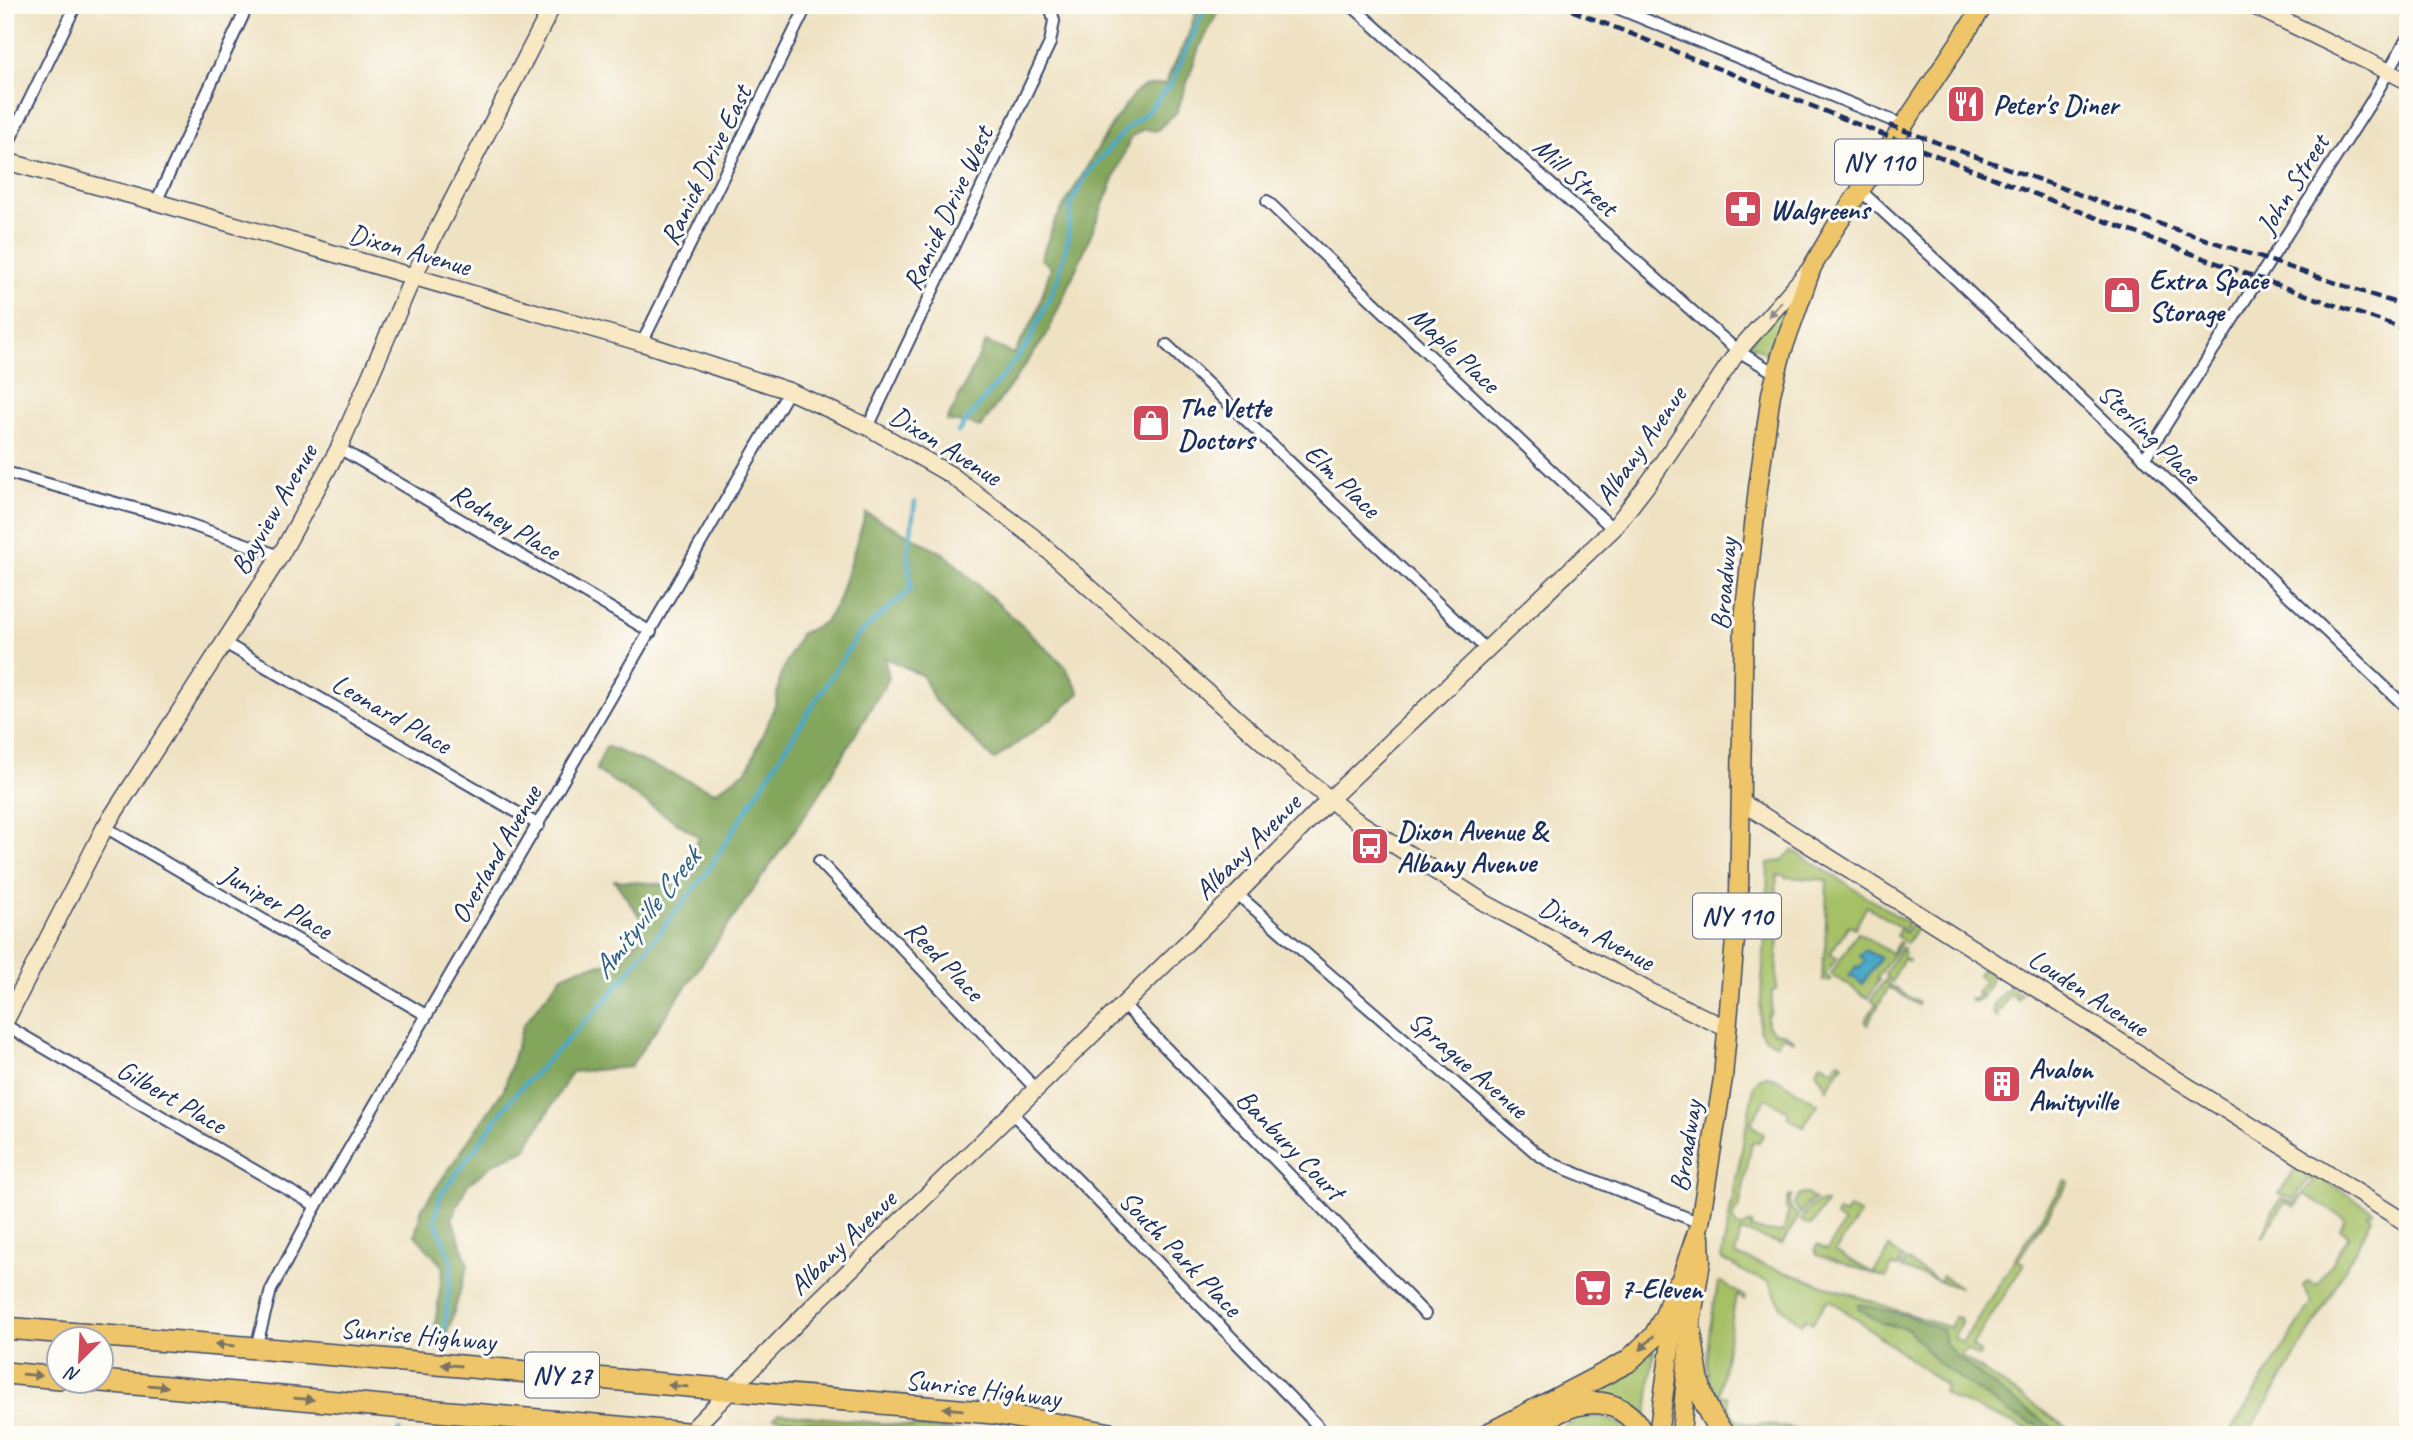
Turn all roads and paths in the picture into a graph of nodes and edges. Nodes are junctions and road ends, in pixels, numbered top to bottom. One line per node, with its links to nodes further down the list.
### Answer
1 (76, 5): 14 (street)
2 (248, 5): 18 (street)
3 (553, 5): 20 (street, Bayview Avenue)
4 (807, 5): 21 (street, Ranick Drive East)
5 (1050, 5): 26 (street, Ranick Drive West)
6 (1351, 5): 23 (street, Mill Street)
7 (1610, 5): 13 (street)
8 (1984, 5): 13 (main road, Broadway / NY 110)
9 (2252, 5): 11 (street)
10 (2408, 37): 11 (street, John Street)
11 (2387, 71): 12 (street); 28 (street, John Street)
12 (2408, 81)
13 (1903, 125): 16 (main road, Broadway / NY 110)
14 (5, 150)
15 (5, 161): 18 (street, Dixon Avenue)
16 (1861, 191): 19 (main road, Broadway / NY 110); 28 (street, Sterling Place)
17 (1267, 201): 30 (street, Maple Place)
18 (156, 202): 20 (street, Dixon Avenue)
19 (1812, 267): 23 (street, Albany Avenue, one-way to 23); 24 (main road, Broadway / NY 110)
20 (413, 277): 21 (street, Dixon Avenue); 27 (street, Bayview Avenue)
21 (642, 344): 25 (street, Dixon Avenue)
22 (1167, 345): 34 (street, Elm Place)
23 (1738, 351): 24 (street, Mill Street); 30 (street, Albany Avenue)
24 (1775, 373): 37 (main road, Broadway / NY 110)
25 (789, 391): 26 (street, Dixon Avenue); 32 (street, Overland Avenue)
26 (868, 427): 36 (street, Dixon Avenue)
27 (339, 448): 31 (street, Bayview Avenue); 32 (street, Rodney Place)
28 (2144, 459): 35 (street, Sterling Place)
29 (5, 472): 31 (street)
30 (1613, 529): 34 (street, Albany Avenue)
31 (280, 556): 33 (street, Bayview Avenue)
32 (651, 632): 38 (street, Overland Avenue)
33 (223, 642): 38 (street, Leonard Place); 39 (street, Bayview Avenue)
34 (1486, 649): 36 (street, Albany Avenue)
35 (2408, 709)
36 (1330, 799): 41 (street, Albany Avenue); 45 (street, Dixon Avenue)
37 (1743, 803): 45 (main road, Broadway / NY 110); 50 (street, Louden Avenue)
38 (539, 825): 43 (street, Overland Avenue)
39 (105, 827): 43 (street, Juniper Place); 44 (street, Bayview Avenue)
40 (819, 861): 46 (street, Reed Place)
41 (1237, 894): 42 (street, Albany Avenue); 49 (street, Sprague Avenue)
42 (1124, 1005): 46 (street, Albany Avenue); 52 (street, Banbury Court)
43 (426, 1015): 48 (street, Overland Avenue)
44 (5, 1024): 48 (street, Gilbert Place)
45 (1728, 1029): 49 (main road, Broadway / NY 110)
46 (1037, 1090): 47 (street, Albany Avenue)
47 (1012, 1113): 59 (street, Albany Avenue); 60 (street, South Park Place)
48 (316, 1206): 55 (street, Overland Avenue)
49 (1700, 1223): 51 (main road, Broadway / NY 110); 54 (main road, Broadway / NY 110)
50 (2408, 1224)
51 (1679, 1284): 63 (highway, one-way to 63); 66 (main road, Broadway / NY 110)
52 (1424, 1314)
53 (5, 1328): 55 (highway, Sunrise Highway / NY 27, one-way to 53)
54 (1690, 1328): 67 (main road, Broadway / NY 110); 68 (highway)
55 (256, 1348): 59 (highway, Sunrise Highway / NY 27, one-way to 55)
56 (5, 1373): 57 (highway, one-way to 57)
57 (46, 1377)
58 (116, 1383): 61 (highway, NY 27, one-way to 61)
59 (729, 1391): 61 (street, Albany Avenue); 62 (highway, Sunrise Highway / NY 27, one-way to 59)
60 (1318, 1426)
61 (695, 1434)
62 (1117, 1435)
63 (1487, 1435)
64 (1523, 1435): 65 (highway)
65 (1642, 1435)
66 (1658, 1435)
67 (1681, 1435)
68 (1724, 1435)

